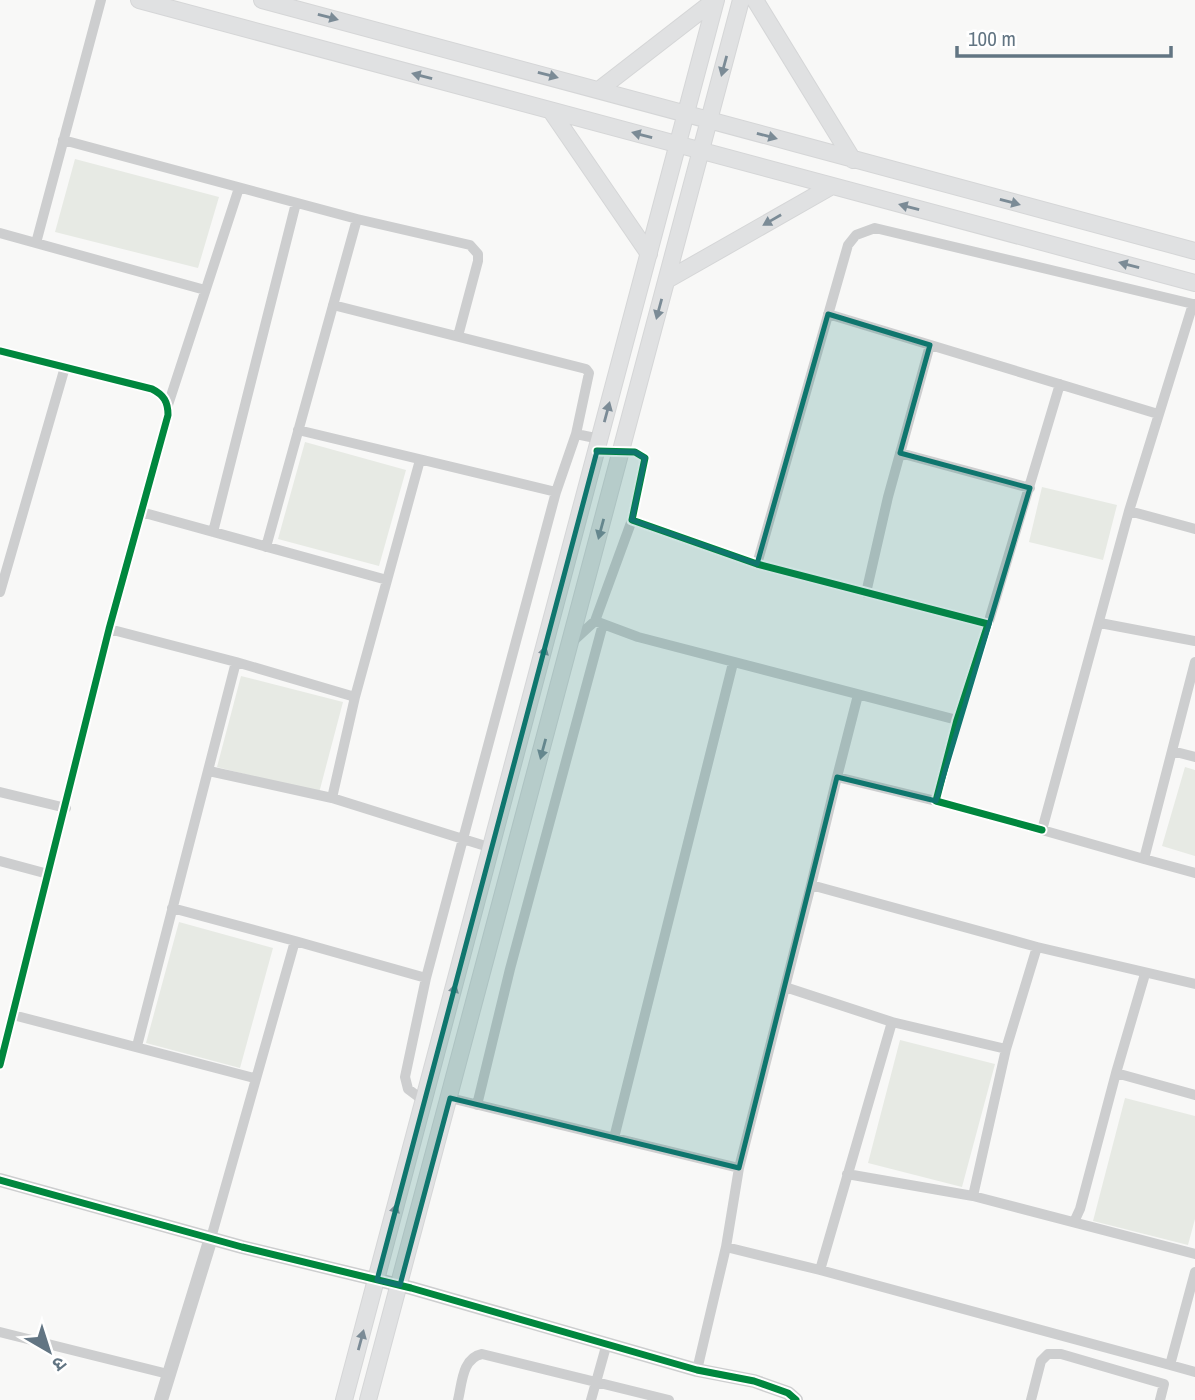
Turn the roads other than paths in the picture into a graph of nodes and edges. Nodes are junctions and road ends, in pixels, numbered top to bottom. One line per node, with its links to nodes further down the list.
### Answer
1 (101, 0): 11 (street)
2 (139, 0): 8 (main road, one-way to 2)
3 (262, 0): 7 (main road, one-way to 7)
4 (715, 0): 7 (main road); 9 (main road)
5 (741, 0): 10 (main road, one-way to 10)
6 (755, 0): 14 (main road)
7 (600, 89): 9 (main road)
8 (551, 111): 12 (main road, one-way to 8); 22 (main road)
9 (686, 115): 10 (main road); 12 (main road)
10 (709, 121): 13 (main road); 14 (main road, one-way to 14)
11 (63, 140): 16 (street); 20 (street)
12 (678, 145): 13 (main road); 22 (main road)
13 (701, 151): 15 (main road); 23 (main road)
14 (853, 159): 21 (main road, one-way to 21)
15 (832, 186): 23 (main road, one-way to 23); 24 (main road, one-way to 15)
16 (239, 188): 17 (street); 25 (street)
17 (296, 203): 18 (street); 48 (street)
18 (356, 219): 27 (street); 29 (street)
19 (0, 233): 20 (street)
20 (36, 243): 25 (street)
21 (1195, 251)
22 (649, 254): 38 (main road, one-way to 22)
23 (667, 280): 39 (main road, one-way to 39)
24 (1195, 283)
25 (205, 290): 34 (street)
26 (1194, 304): 28 (street); 35 (street)
27 (333, 305): 29 (street); 36 (street)
28 (828, 314): 30 (street); 50 (street)
29 (458, 336): 37 (street)
30 (930, 345): 33 (street); 40 (street)
31 (0, 351): 32 (street)
32 (65, 368): 34 (street); 52 (street)
33 (1060, 384): 35 (street); 42 (street)
34 (168, 405): 45 (street)
35 (1158, 414): 44 (street)
36 (298, 430): 41 (street); 49 (street)
37 (576, 434): 38 (street); 43 (street)
38 (598, 445): 39 (street); 76 (main road, one-way to 38)
39 (622, 451): 46 (street); 59 (main road, one-way to 59)
40 (900, 453): 42 (street); 53 (street)
41 (420, 460): 43 (street); 51 (street)
42 (1030, 488): 56 (street)
43 (556, 492): 75 (street)
44 (1129, 511): 47 (street); 54 (street)
45 (141, 512): 48 (street); 57 (street)
46 (632, 520): 50 (street); 55 (street)
47 (1195, 529)
48 (213, 532): 49 (street)
49 (265, 547): 51 (street)
50 (757, 564): 53 (street)
51 (387, 580): 64 (street)
52 (1, 589)
53 (866, 593): 56 (street)
54 (1100, 622): 58 (street); 74 (street)
55 (599, 623): 59 (street); 61 (street); 99 (street)
56 (988, 624): 65 (street)
57 (109, 629): 60 (street); 73 (street)
58 (1195, 640)
59 (571, 643): 97 (main road, one-way to 97)
60 (236, 662): 64 (street); 68 (street)
61 (733, 663): 63 (street); 100 (street)
62 (1195, 663): 66 (street)
63 (858, 695): 65 (street); 69 (street)
64 (355, 697): 71 (street)
65 (957, 720): 72 (street)
66 (1172, 751): 67 (street); 77 (street)
67 (1195, 757)
68 (209, 771): 71 (street); 82 (street)
69 (837, 778): 72 (street); 81 (street)
70 (0, 792): 73 (street)
71 (332, 798): 75 (street)
72 (936, 801): 74 (street)
73 (66, 807): 80 (street)
74 (1042, 830): 77 (street)
75 (463, 839): 76 (street); 86 (street)
76 (492, 848): 98 (main road, one-way to 76)
77 (1144, 859): 79 (street)
78 (0, 861): 80 (street)
79 (1195, 873)
80 (48, 874): 89 (street)
81 (811, 885): 84 (street); 88 (street)
82 (172, 908): 83 (street); 91 (street)
83 (295, 941): 86 (street); 95 (street)
84 (1037, 947): 85 (street); 92 (street)
85 (1145, 974): 87 (street); 94 (street)
86 (426, 978): 98 (street)
87 (1195, 984)
88 (785, 987): 90 (street); 101 (street)
89 (13, 1015): 91 (street); 93 (street)
90 (892, 1022): 92 (street); 102 (street)
91 (137, 1046): 95 (street)
92 (1006, 1049): 104 (street)
93 (0, 1065)
94 (1116, 1073): 96 (street); 105 (street)
95 (254, 1078): 106 (street)
96 (1195, 1095)
97 (450, 1098): 99 (street); 112 (main road)
98 (424, 1101): 111 (main road, one-way to 98)
99 (477, 1105): 100 (street)
100 (614, 1138): 101 (street)
101 (739, 1168): 107 (street)
102 (847, 1174): 104 (street); 109 (street)
103 (0, 1180): 106 (street)
104 (973, 1196): 105 (street)
105 (1074, 1222): 108 (street)
106 (211, 1238): 111 (street); 118 (street)
107 (726, 1247): 109 (street); 116 (street)
108 (1195, 1254)
109 (820, 1270): 115 (street)
110 (1195, 1272): 115 (street)
111 (377, 1280): 112 (street); 121 (main road, one-way to 111)
112 (400, 1285): 114 (street); 122 (main road)
113 (0, 1332): 118 (street)
114 (607, 1343): 116 (street); 119 (street)
115 (1170, 1365): 117 (street)
116 (697, 1370): 126 (street)
117 (1195, 1372)
118 (168, 1374): 120 (street)
119 (597, 1381): 123 (street); 124 (street); 125 (street)
120 (161, 1400)
121 (344, 1400)
122 (368, 1400)
123 (458, 1400)
124 (592, 1400)
125 (669, 1400)
126 (796, 1400)
127 (1031, 1400): 128 (street)
128 (1160, 1400)

